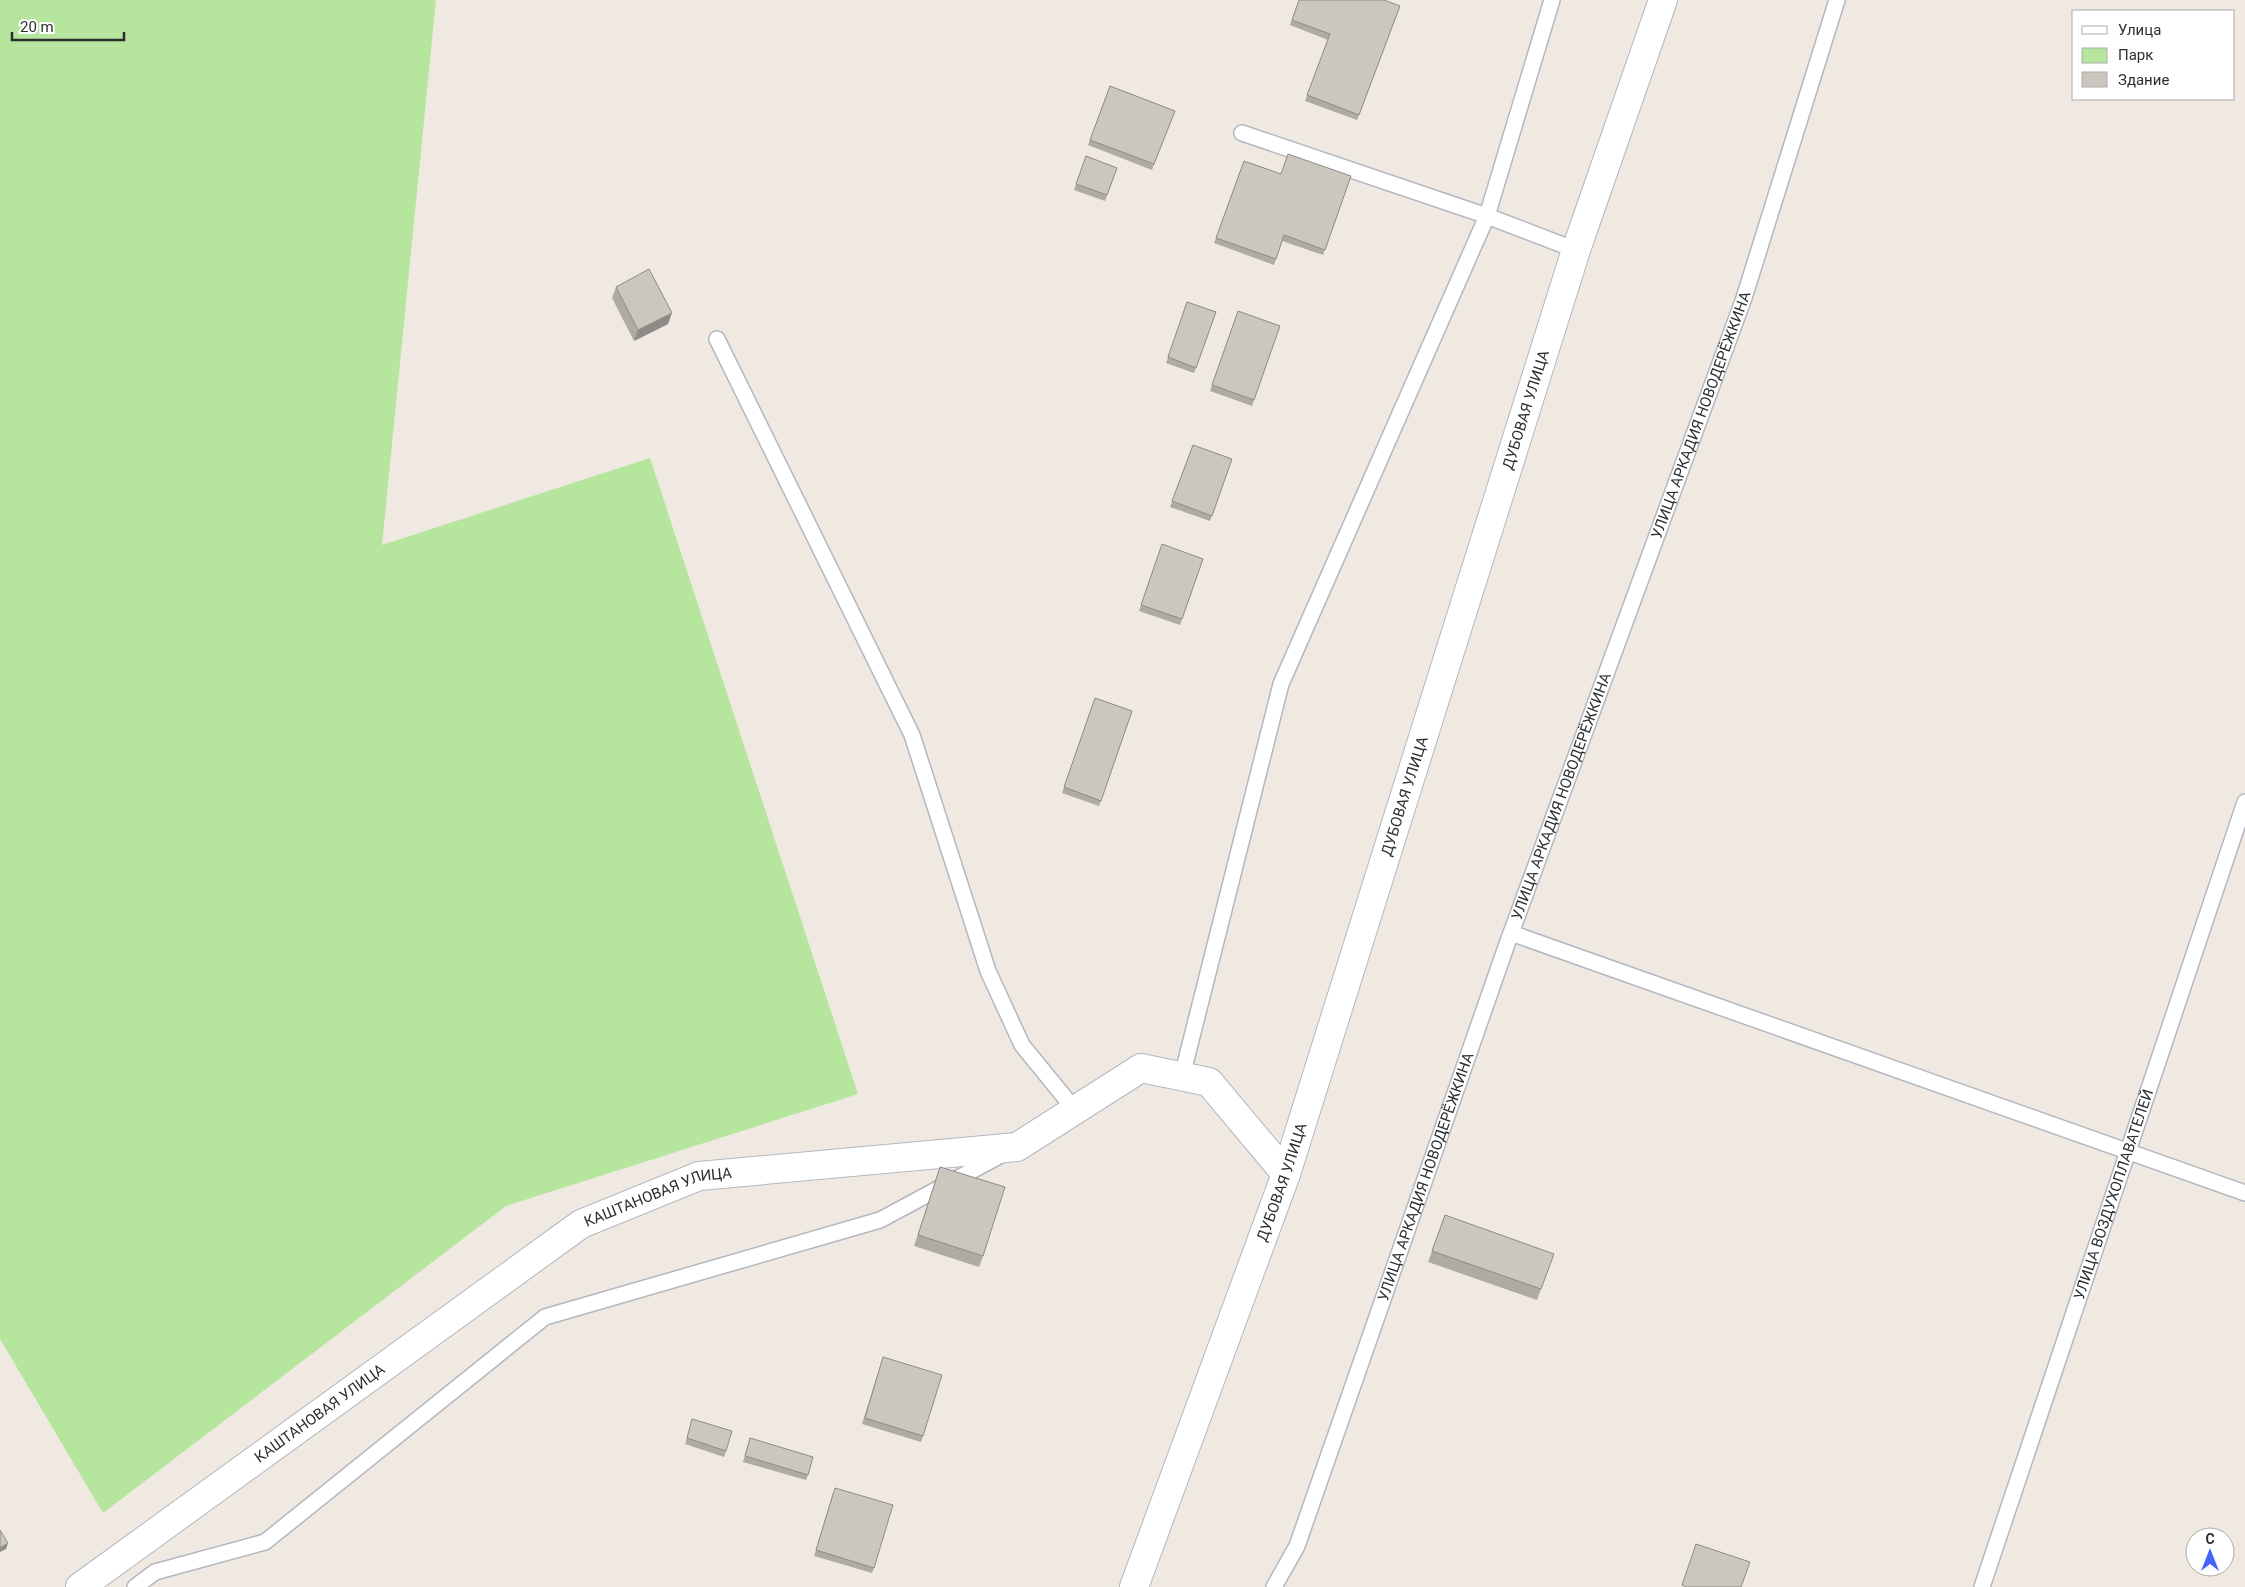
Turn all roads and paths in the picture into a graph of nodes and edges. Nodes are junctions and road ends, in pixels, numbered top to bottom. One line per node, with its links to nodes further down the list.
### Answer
1 (1552, 0): 5 (lane)
2 (1663, 0): 6 (street, ДУБОВАЯ УЛИЦА)
3 (1837, 0): 9 (lane, УЛИЦА АРКАДИЯ НОВОДЕРЁЖКИНА)
4 (1242, 133): 5 (lane)
5 (1487, 216): 6 (lane); 10 (lane)
6 (1576, 250): 14 (street, ДУБОВАЯ УЛИЦА)
7 (718, 339): 11 (lane)
8 (2245, 802): 13 (lane, УЛИЦА ВОЗДУХОПЛАВАТЕЛЕЙ)
9 (1511, 933): 13 (lane); 19 (lane, УЛИЦА АРКАДИЯ НОВОДЕРЁЖКИНА)
10 (1182, 1076): 11 (street, КАШТАНОВАЯ УЛИЦА); 14 (street, КАШТАНОВАЯ УЛИЦА)
11 (1075, 1110): 12 (street, КАШТАНОВАЯ УЛИЦА)
12 (1017, 1147): 16 (street, КАШТАНОВАЯ УЛИЦА); 17 (lane)
13 (2128, 1152): 15 (lane); 20 (lane, УЛИЦА ВОЗДУХОПЛАВАТЕЛЕЙ)
14 (1286, 1174): 18 (street, ДУБОВАЯ УЛИЦА)
15 (2245, 1193)
16 (80, 1587)
17 (135, 1587)
18 (1134, 1587)
19 (1274, 1587)
20 (1982, 1587)

